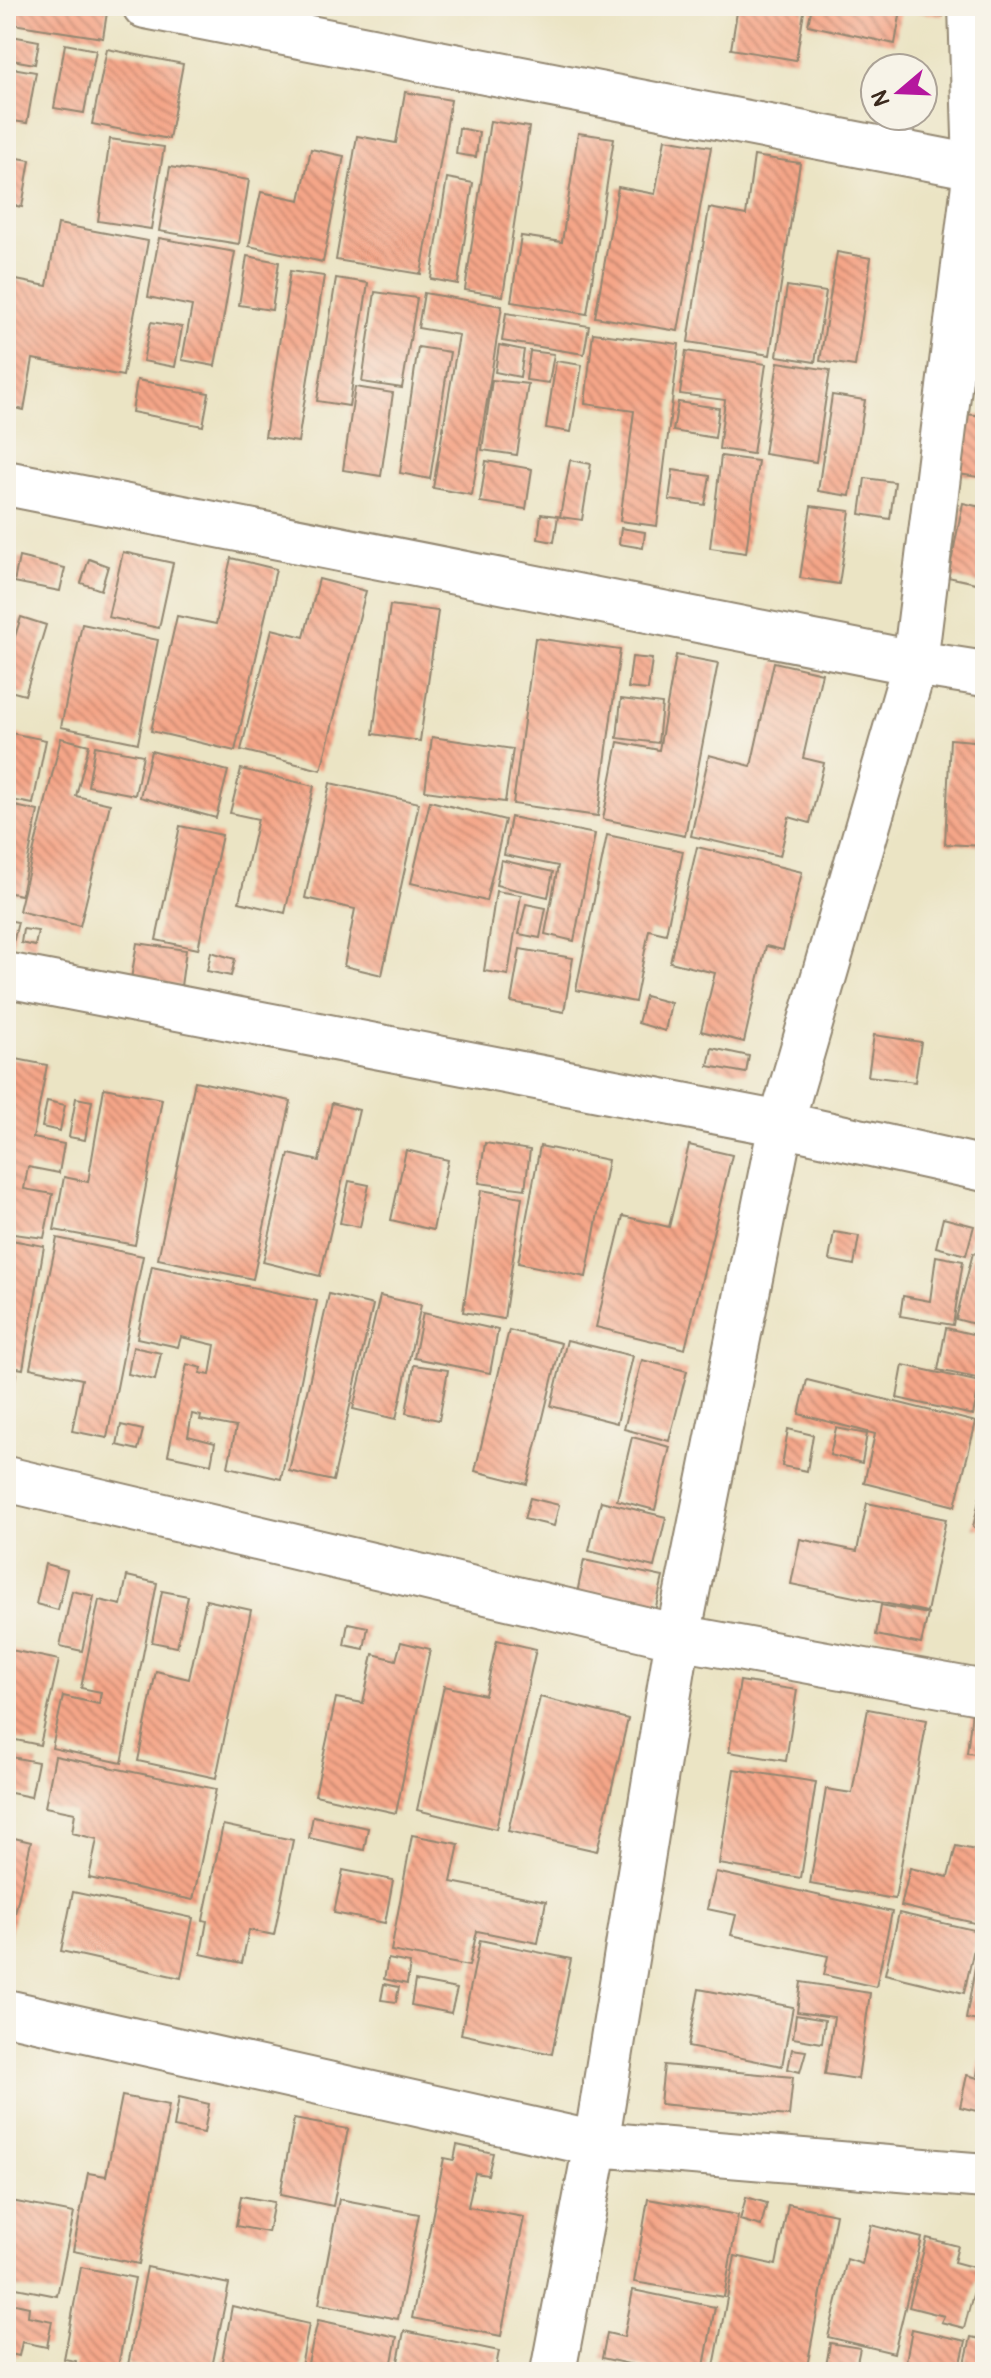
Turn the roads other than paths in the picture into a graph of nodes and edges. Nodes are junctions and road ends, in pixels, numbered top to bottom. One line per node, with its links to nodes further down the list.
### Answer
1 (145, 6): 3 (street)
2 (971, 6): 3 (street)
3 (980, 169): 5 (street)
4 (6, 483): 5 (street)
5 (915, 663): 6 (street); 8 (street)
6 (985, 674)
7 (6, 975): 8 (street)
8 (781, 1124): 9 (street); 11 (street)
9 (985, 1169)
10 (6, 1479): 11 (street)
11 (678, 1637): 12 (street); 14 (street)
12 (985, 1693)
13 (6, 2012): 14 (street)
14 (596, 2144): 15 (street); 16 (street)
15 (985, 2176)
16 (553, 2372)

